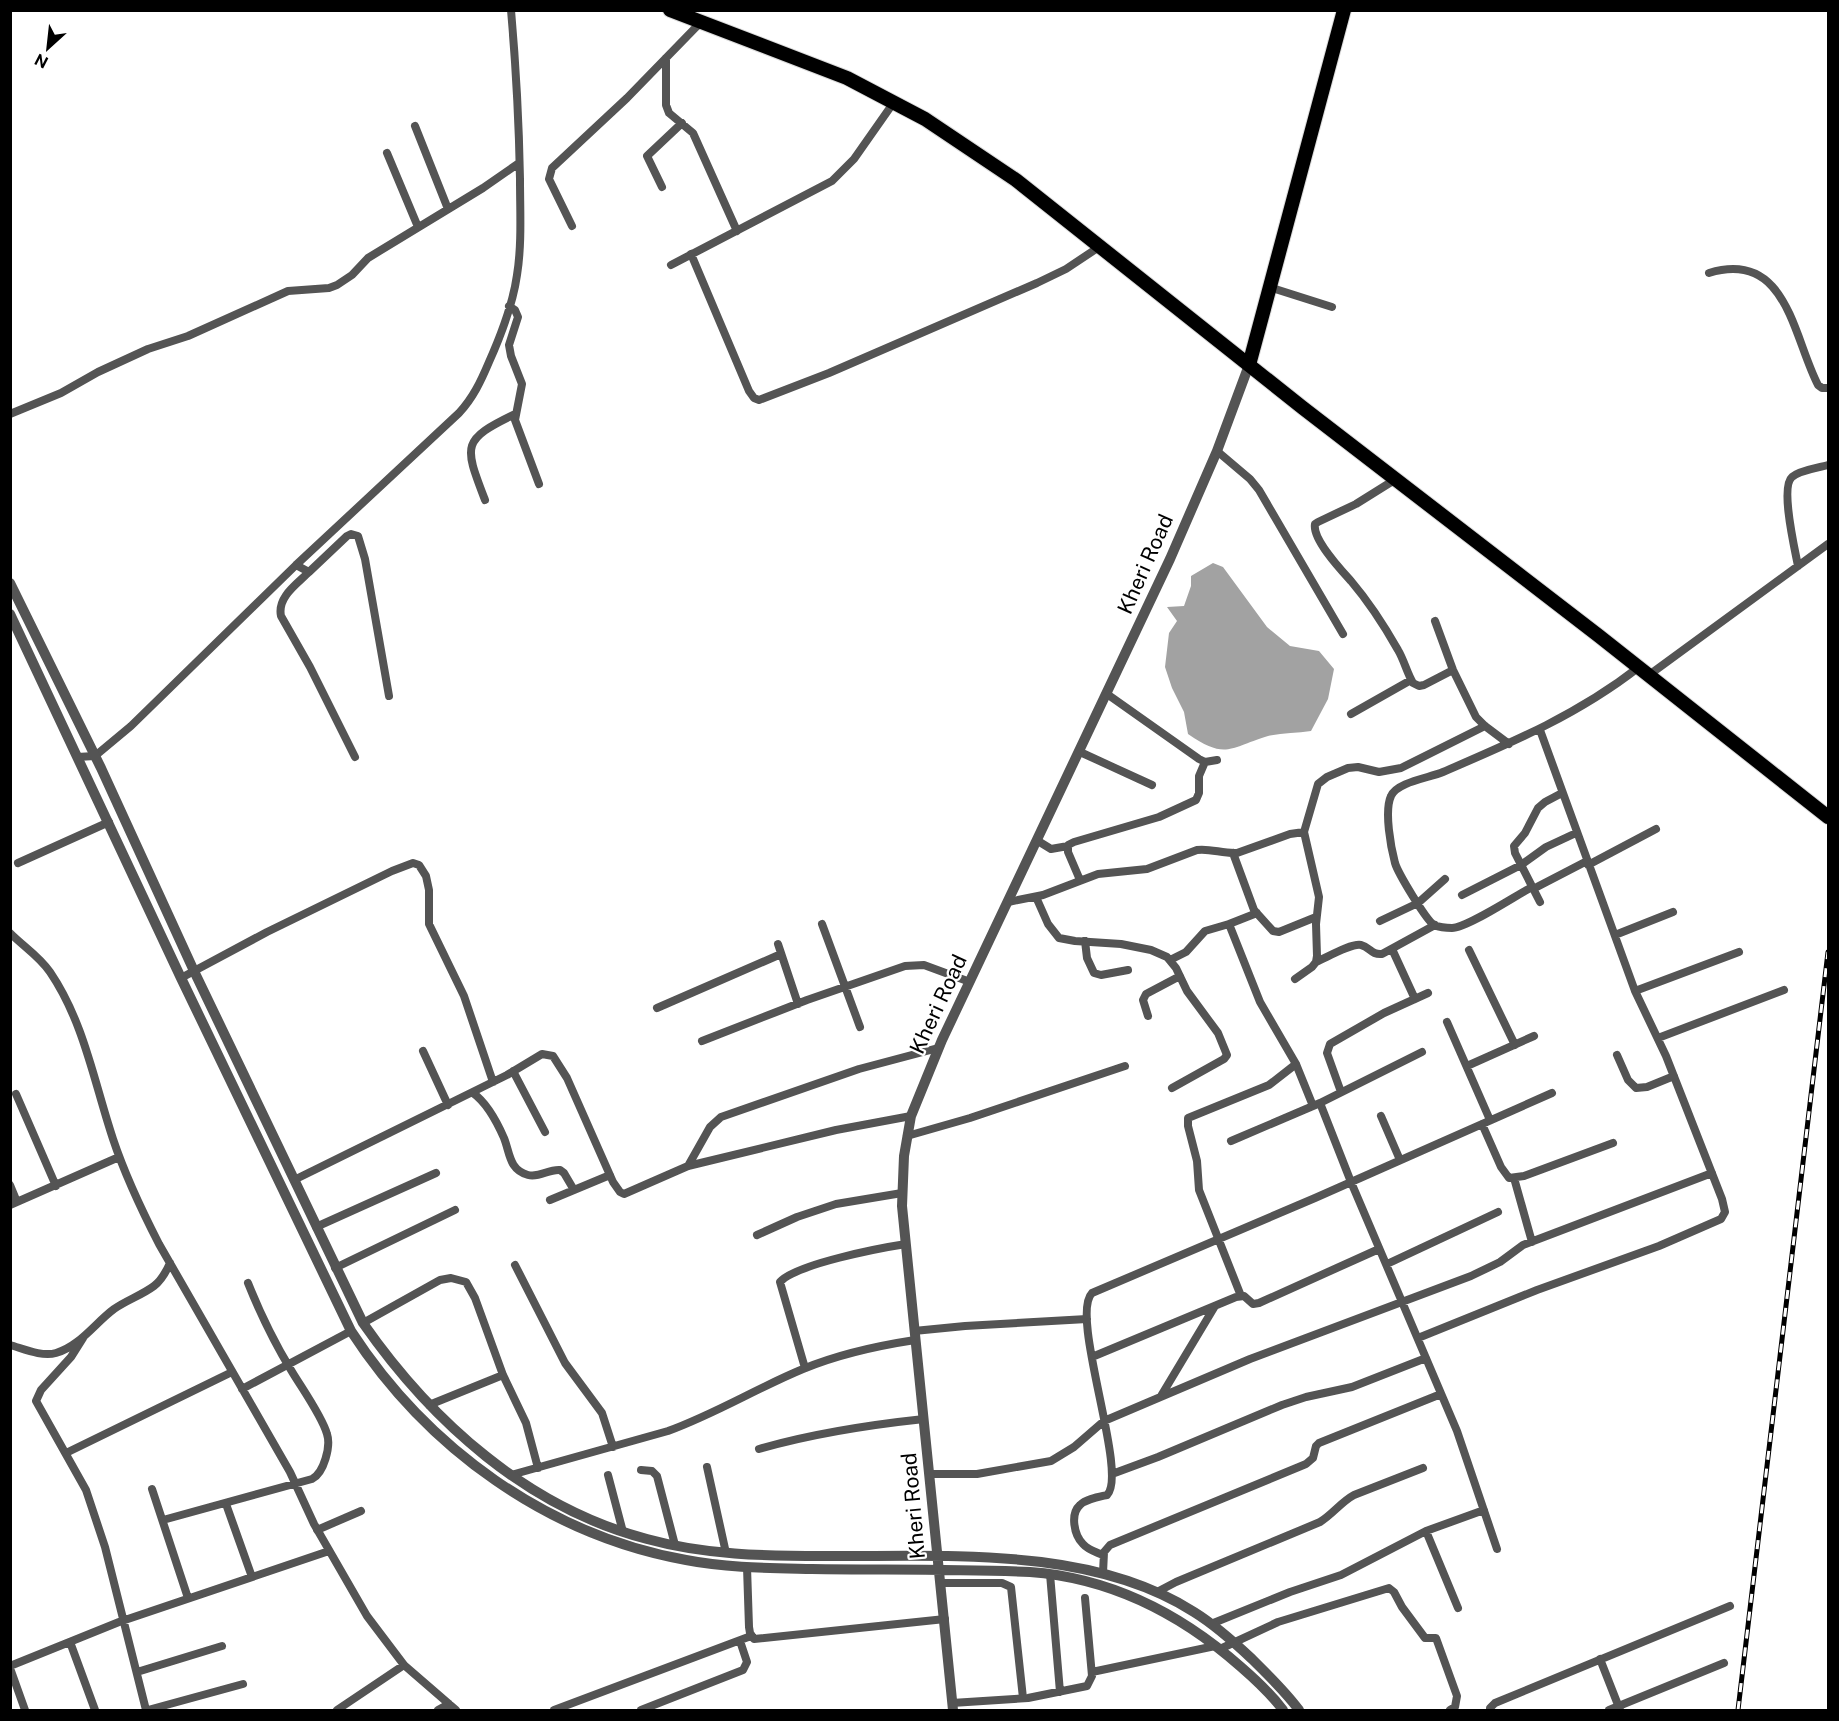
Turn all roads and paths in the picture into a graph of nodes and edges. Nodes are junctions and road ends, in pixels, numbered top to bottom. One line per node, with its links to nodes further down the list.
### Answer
1 (511, 10): 10 (street)
2 (669, 10): 4 (highway)
3 (1344, 10): 20 (highway)
4 (701, 22): 5 (street); 6 (highway)
5 (666, 58): 7 (street); 13 (street)
6 (894, 102): 15 (street); 16 (highway)
7 (682, 123): 11 (street); 15 (street)
8 (415, 126): 12 (street)
9 (387, 153): 14 (street)
10 (519, 163): 12 (street); 22 (street)
11 (662, 187)
12 (448, 209): 14 (street)
13 (572, 226)
14 (418, 227): 25 (street)
15 (738, 231): 17 (street)
16 (1100, 247): 17 (street); 23 (highway)
17 (691, 254): 18 (street)
18 (671, 265)
19 (1709, 273): 24 (street)
20 (1269, 287): 21 (street); 23 (highway)
21 (1332, 307)
22 (512, 308): 26 (street); 34 (street)
23 (1249, 364): 27 (street, Kheri Road); 29 (highway)
24 (1828, 387)
25 (10, 414)
26 (515, 414): 30 (street); 31 (street)
27 (1216, 451): 38 (street); 42 (street, Kheri Road)
28 (1828, 465): 33 (street)
29 (1396, 479): 40 (highway); 41 (street)
30 (539, 484)
31 (485, 500)
32 (1828, 544): 33 (street)
33 (1798, 566): 40 (street)
34 (302, 568): 43 (street); 49 (street); 50 (street)
35 (10, 583): 50 (street)
36 (10, 614): 50 (street)
37 (1435, 621): 39 (street)
38 (1343, 634)
39 (1454, 670): 41 (street); 45 (street)
40 (1644, 671): 46 (street); 55 (highway)
41 (1411, 680): 44 (street)
42 (1107, 694): 48 (street, Kheri Road); 52 (street)
43 (389, 696)
44 (1351, 714)
45 (1485, 726): 47 (street); 58 (street)
46 (1540, 730): 47 (street); 54 (street)
47 (1509, 744): 73 (street)
48 (1080, 752): 53 (street); 60 (street, Kheri Road)
49 (355, 758)
50 (90, 759): 56 (street); 92 (street)
51 (1217, 760): 52 (street)
52 (1205, 762): 61 (street)
53 (1152, 784)
54 (1562, 793): 59 (street); 65 (street)
55 (1828, 817)
56 (109, 822): 63 (street); 92 (street)
57 (1656, 829): 64 (street)
58 (1304, 832): 62 (street); 76 (street)
59 (1576, 833): 64 (street); 65 (street)
60 (1038, 841): 61 (street); 71 (street, Kheri Road)
61 (1068, 846): 67 (street)
62 (1233, 853): 67 (street); 75 (street)
63 (18, 863)
64 (1588, 863): 68 (street); 82 (street)
65 (1521, 865): 68 (street); 69 (street)
66 (1445, 879): 73 (street)
67 (1080, 880): 70 (street)
68 (1532, 888): 72 (street); 80 (street)
69 (1462, 895)
70 (1036, 897): 71 (street); 83 (street)
71 (1008, 902): 95 (street, Kheri Road)
72 (1540, 902)
73 (1418, 903): 77 (street); 80 (street)
74 (1673, 912): 82 (street)
75 (1257, 913): 76 (street); 79 (street)
76 (1316, 917): 90 (street)
77 (1380, 921)
78 (822, 924): 96 (street)
79 (1229, 924): 89 (street); 114 (street)
80 (1435, 925): 85 (street)
81 (10, 933): 134 (street)
82 (1615, 935): 98 (street)
83 (1086, 941): 89 (street); 91 (street)
84 (778, 944): 88 (street)
85 (1392, 949): 90 (street); 100 (street)
86 (1469, 950): 109 (street)
87 (1739, 952): 98 (street)
88 (781, 954): 101 (street); 102 (street)
89 (1170, 960): 93 (street)
90 (1316, 962): 94 (street)
91 (1128, 970)
92 (188, 975): 119 (street); 141 (street); 167 (street)
93 (1180, 976): 103 (street); 120 (street)
94 (1295, 980)
95 (970, 982): 96 (street); 110 (street, Kheri Road)
96 (844, 987): 101 (street); 105 (street)
97 (1784, 990): 107 (street)
98 (1635, 991): 107 (street)
99 (1428, 993): 100 (street)
100 (1415, 999): 121 (street)
101 (798, 1004): 108 (street)
102 (657, 1008)
103 (1148, 1016)
104 (1447, 1022): 116 (street)
105 (860, 1027)
106 (1534, 1036): 109 (street)
107 (1658, 1038): 118 (street)
108 (702, 1041)
109 (1515, 1045): 116 (street)
110 (938, 1048): 127 (street, Kheri Road); 136 (street)
111 (423, 1051): 125 (street)
112 (1422, 1052): 121 (street)
113 (1617, 1055): 118 (street)
114 (1296, 1064): 126 (street); 153 (street)
115 (1125, 1066): 131 (street)
116 (1467, 1066): 129 (street)
117 (513, 1071): 119 (street); 130 (street); 139 (street)
118 (1674, 1076): 138 (street)
119 (494, 1082): 122 (street)
120 (1172, 1088)
121 (1341, 1092): 126 (street)
122 (472, 1093): 125 (street); 145 (street)
123 (1552, 1093): 129 (street)
124 (16, 1094): 144 (street)
125 (448, 1105): 141 (street)
126 (1316, 1105): 132 (street); 142 (street)
127 (911, 1116): 131 (street, Kheri Road); 136 (street)
128 (1381, 1116): 135 (street)
129 (1486, 1122): 135 (street); 140 (street)
130 (545, 1132)
131 (907, 1136): 146 (street, Kheri Road)
132 (1231, 1141)
133 (1613, 1143): 140 (street)
134 (119, 1157): 144 (street); 157 (street)
135 (1400, 1160): 142 (street)
136 (688, 1166): 139 (street)
137 (436, 1173): 151 (street)
138 (1712, 1173): 154 (street); 170 (street)
139 (610, 1175): 145 (street)
140 (1514, 1178): 154 (street)
141 (294, 1180): 151 (street)
142 (1351, 1182): 153 (street); 156 (street)
143 (10, 1185): 148 (street)
144 (56, 1186): 148 (street)
145 (574, 1190): 147 (street)
146 (902, 1193): 152 (street); 155 (street, Kheri Road)
147 (550, 1200)
148 (14, 1204)
149 (455, 1210): 160 (street)
150 (1498, 1212): 158 (street)
151 (316, 1227): 160 (street)
152 (757, 1235)
153 (1219, 1240): 162 (street); 165 (street)
154 (1532, 1242): 163 (street)
155 (906, 1244): 168 (street, Kheri Road); 175 (street)
156 (1379, 1249): 158 (street); 162 (street)
157 (170, 1263): 169 (street); 176 (street)
158 (1387, 1264): 163 (street)
159 (515, 1265): 184 (street)
160 (335, 1268): 166 (street)
161 (248, 1283): 174 (street)
162 (1241, 1296): 164 (street)
163 (1402, 1302): 170 (street); 180 (street)
164 (1215, 1306): 172 (street); 180 (street)
165 (1087, 1319): 168 (street); 172 (street)
166 (363, 1323): 177 (street); 181 (street)
167 (351, 1331): 174 (street); 210 (street)
168 (915, 1336): 175 (street); 182 (street, Kheri Road)
169 (83, 1338): 171 (street); 186 (street)
170 (1418, 1338): 173 (street)
171 (10, 1345)
172 (1092, 1358): 183 (street)
173 (1426, 1358): 179 (street); 192 (street)
174 (287, 1364): 178 (street); 195 (street)
175 (805, 1368): 184 (street)
176 (232, 1372): 178 (street); 186 (street)
177 (503, 1375): 181 (street); 188 (street)
178 (242, 1389): 195 (street)
179 (1441, 1394): 198 (street); 208 (street)
180 (1161, 1397): 183 (street)
181 (429, 1405): 193 (street)
182 (924, 1419): 185 (street); 191 (street, Kheri Road)
183 (1104, 1421): 191 (street); 192 (street)
184 (613, 1447): 188 (street)
185 (759, 1449)
186 (66, 1453): 221 (street)
187 (707, 1467): 207 (street)
188 (538, 1468): 193 (street)
189 (1423, 1468): 215 (street)
190 (641, 1470): 204 (street)
191 (930, 1474): 209 (street, Kheri Road)
192 (1112, 1474): 208 (street)
193 (511, 1475): 203 (street)
194 (608, 1475): 203 (street)
195 (295, 1484): 197 (street); 201 (street)
196 (152, 1489): 200 (street)
197 (226, 1504): 200 (street); 213 (street)
198 (1484, 1510): 202 (street); 205 (street)
199 (361, 1511): 201 (street)
200 (163, 1520): 216 (street)
201 (318, 1530): 206 (street)
202 (1426, 1531): 219 (street); 222 (street)
203 (623, 1532): 204 (street)
204 (675, 1545): 207 (street)
205 (1497, 1549)
206 (329, 1551): 213 (street); 230 (street)
207 (726, 1553): 209 (street)
208 (1103, 1555): 212 (street)
209 (938, 1564): 210 (street); 211 (street); 212 (street); 214 (street, Kheri Road)
210 (747, 1567): 223 (street)
211 (1050, 1574): 226 (street); 235 (street)
212 (1103, 1574): 215 (street)
213 (252, 1577): 216 (street)
214 (940, 1583): 220 (street, Kheri Road); 236 (street)
215 (1157, 1592): 222 (street)
216 (188, 1598): 221 (street)
217 (1085, 1598): 233 (street)
218 (1730, 1606): 228 (street)
219 (1458, 1608)
220 (945, 1619): 223 (street); 238 (street, Kheri Road)
221 (125, 1620): 225 (street); 232 (street)
222 (1211, 1624): 226 (street)
223 (751, 1636): 224 (street)
224 (740, 1641): 246 (street); 247 (street)
225 (70, 1642): 231 (street); 241 (street)
226 (1224, 1645): 233 (street); 248 (street); 249 (street); 250 (street)
227 (222, 1646): 232 (street)
228 (1599, 1659): 239 (street); 251 (street)
229 (1724, 1663): 239 (street)
230 (404, 1665): 237 (street); 243 (street)
231 (10, 1667): 240 (street)
232 (137, 1672): 242 (street)
233 (1092, 1672): 235 (street)
234 (243, 1684): 242 (street)
235 (1060, 1692): 236 (street)
236 (1023, 1698): 238 (street)
237 (448, 1704): 244 (street); 245 (street)
238 (953, 1707)
239 (1619, 1708): 252 (street)
240 (25, 1710)
241 (95, 1710)
242 (147, 1710)
243 (337, 1710)
244 (438, 1710)
245 (456, 1710)
246 (554, 1710)
247 (641, 1710)
248 (1283, 1710)
249 (1299, 1710)
250 (1450, 1710)
251 (1490, 1710)
252 (1609, 1710)

